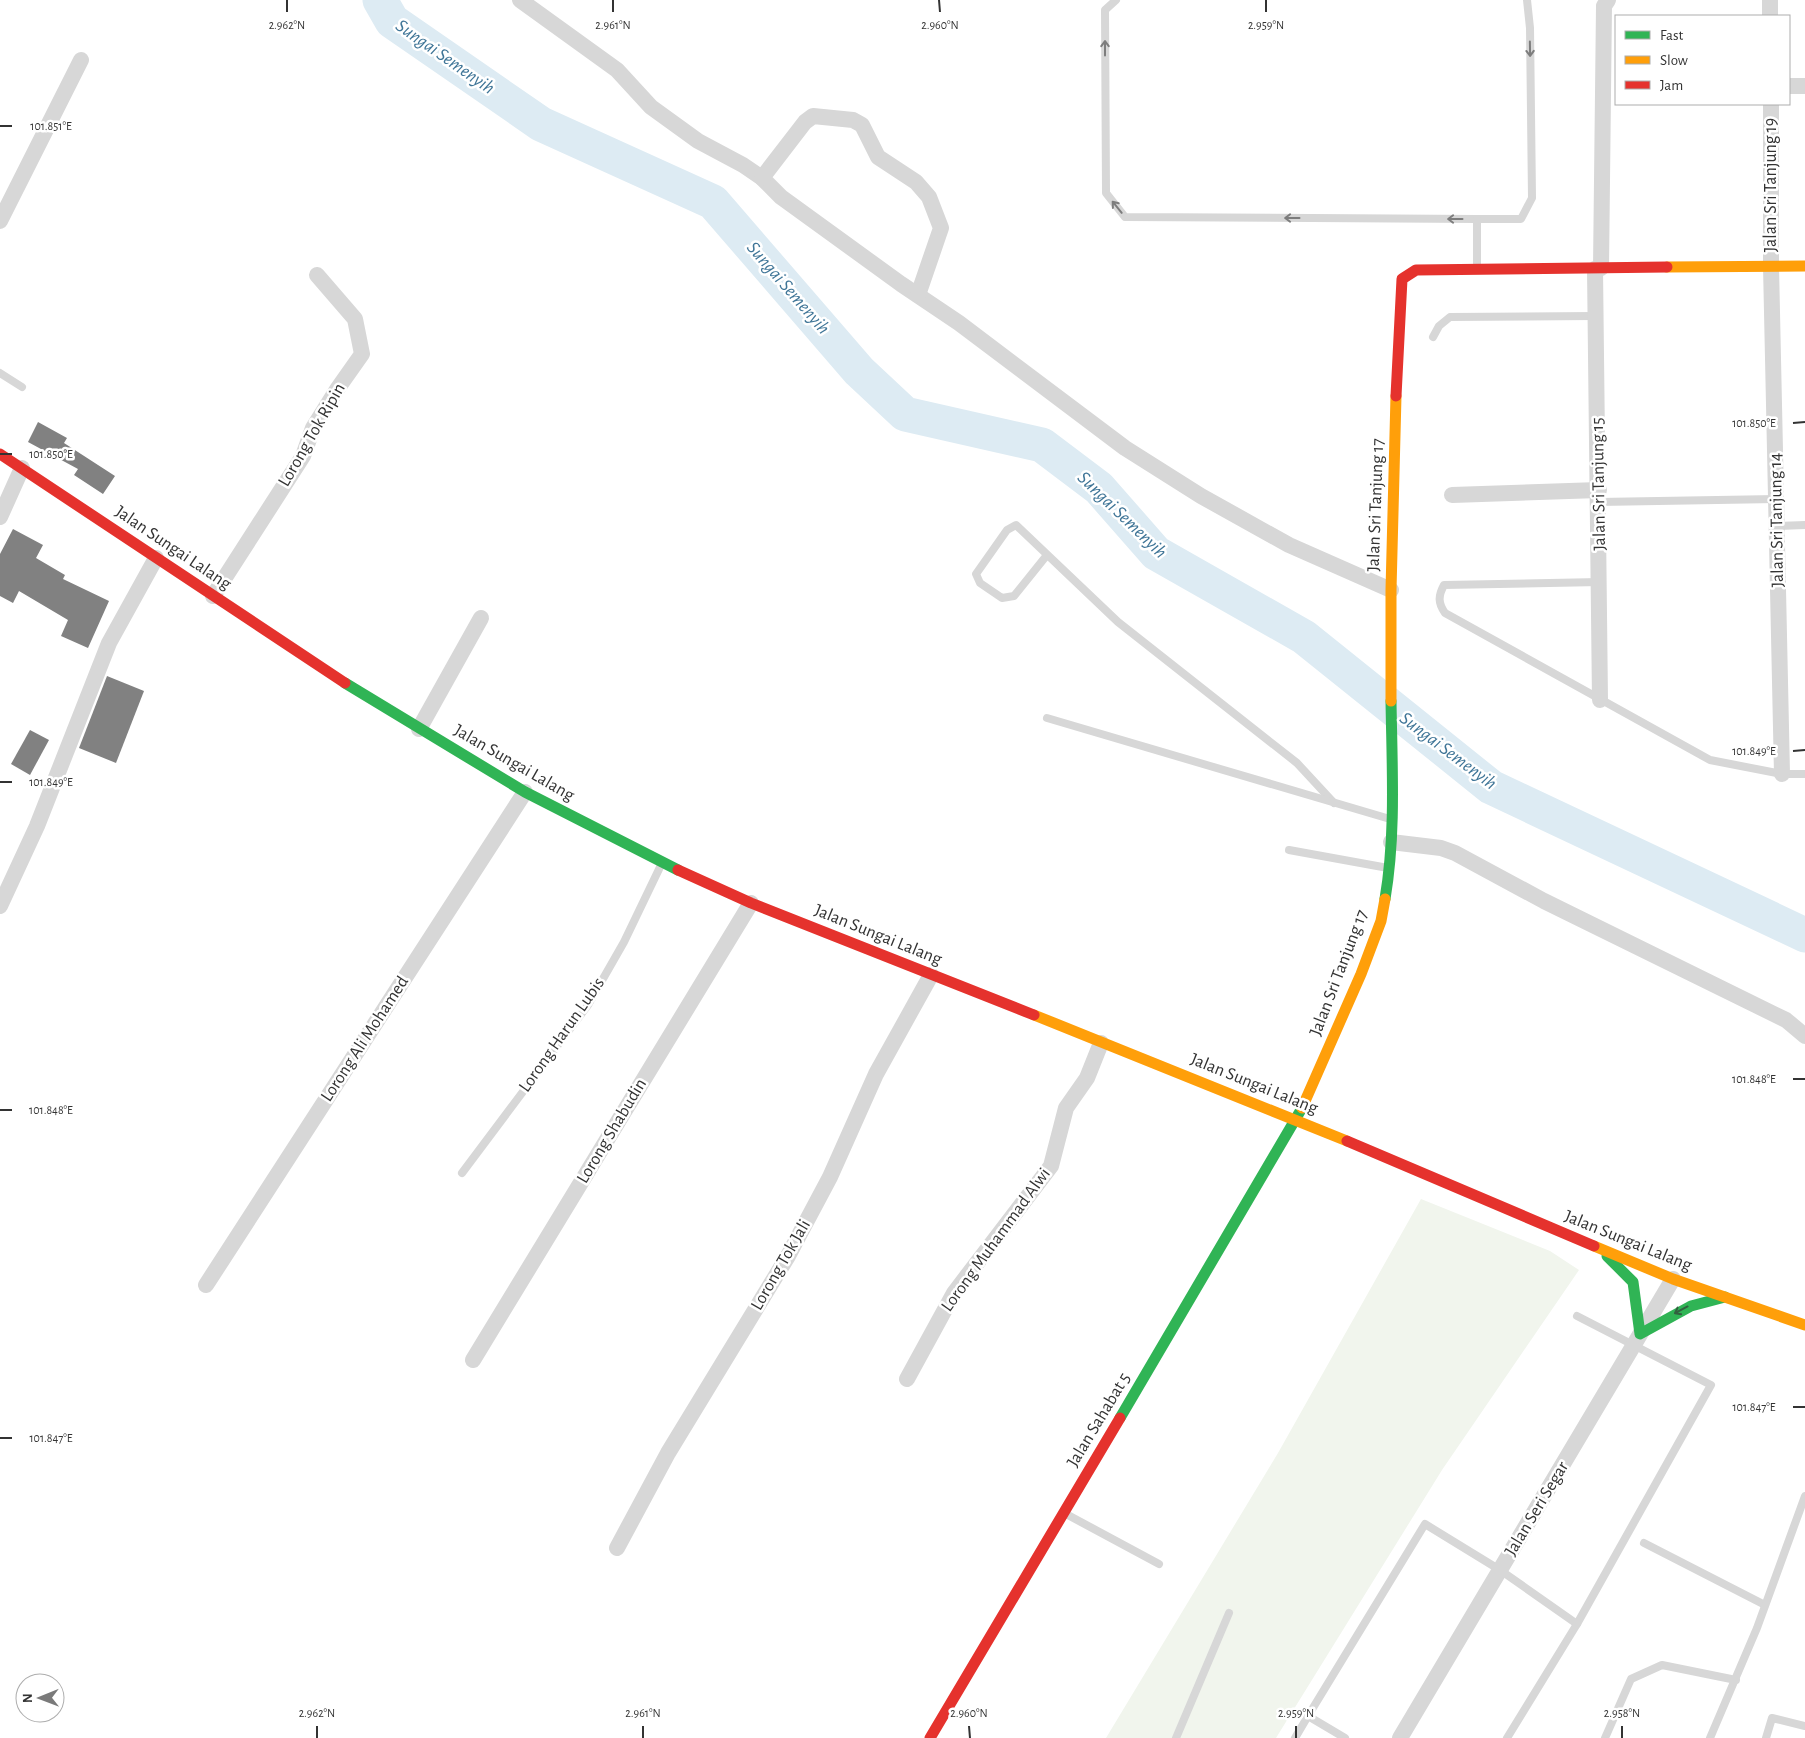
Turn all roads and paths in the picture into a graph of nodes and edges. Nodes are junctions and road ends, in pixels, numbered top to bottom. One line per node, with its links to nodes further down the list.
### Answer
1 (520, 0): 11 (street)
2 (1116, 0): 12 (lane, one-way to 2)
3 (1527, 0): 12 (lane, one-way to 12)
4 (1608, 0): 16 (street, Jalan Sri Tanjung 15)
5 (1770, 0): 6 (street)
6 (1770, 15)
7 (80, 60): 13 (street)
8 (1790, 86): 9 (street)
9 (1805, 86)
10 (1770, 105): 14 (street, Jalan Sri Tanjung 19)
11 (762, 178): 19 (street); 19 (street)
12 (1477, 219): 17 (lane)
13 (0, 221)
14 (1771, 266): 15 (street, Jalan Sri Tanjung 17); 16 (street, Jalan Sri Tanjung 17); 28 (street, Jalan Sri Tanjung 14)
15 (1805, 266)
16 (1598, 268): 17 (street, Jalan Sri Tanjung 17); 20 (street, Jalan Sri Tanjung 15)
17 (1477, 270): 35 (street, Jalan Sri Tanjung 17)
18 (317, 275): 36 (street, Lorong Tok Ripin)
19 (918, 295): 35 (street)
20 (1596, 316): 21 (lane); 27 (street, Jalan Sri Tanjung 15)
21 (1433, 337)
22 (0, 373): 23 (lane)
23 (22, 387)
24 (0, 454): 25 (street, Jalan Sungai Lalang)
25 (22, 468): 29 (street); 33 (street, Jalan Sungai Lalang)
26 (1452, 495): 27 (street)
27 (1599, 496): 28 (lane); 34 (street, Jalan Sri Tanjung 15)
28 (1776, 499): 31 (street, Jalan Sri Tanjung 14)
29 (0, 517)
30 (1805, 525): 31 (lane)
31 (1777, 526): 41 (street, Jalan Sri Tanjung 14)
32 (1047, 555): 32 (lane); 44 (lane)
33 (156, 558): 36 (street, Jalan Sungai Lalang); 51 (street)
34 (1600, 582): 38 (street, Jalan Sri Tanjung 15); 38 (lane)
35 (1390, 590): 45 (street, Jalan Sri Tanjung 17)
36 (213, 596): 40 (street, Jalan Sungai Lalang)
37 (481, 618): 40 (street)
38 (1600, 700): 41 (lane)
39 (1046, 718): 44 (lane)
40 (419, 729): 43 (street, Jalan Sungai Lalang)
41 (1782, 774): 42 (lane)
42 (1805, 774)
43 (525, 792): 48 (street, Jalan Sungai Lalang); 59 (street, Lorong Ali Mohamed)
44 (1334, 803): 45 (lane)
45 (1392, 819): 46 (street, Jalan Sri Tanjung 17)
46 (1391, 842): 49 (street, Jalan Sri Tanjung 17); 53 (street)
47 (1289, 850): 49 (lane)
48 (662, 863): 50 (street, Jalan Sungai Lalang); 56 (lane, Lorong Harun Lubis)
49 (1390, 868): 55 (street, Jalan Sri Tanjung 17)
50 (751, 903): 52 (street, Jalan Sungai Lalang); 64 (street, Lorong Shabudin)
51 (0, 906)
52 (931, 975): 54 (street, Jalan Sungai Lalang); 69 (street, Lorong Tok Jali)
53 (1805, 1036)
54 (1102, 1042): 55 (street, Jalan Sungai Lalang); 65 (street, Lorong Muhammad Alwi)
55 (1297, 1120): 57 (street, Jalan Sungai Lalang); 67 (street, Jalan Sahabat 5)
56 (462, 1173)
57 (1598, 1248): 58 (street, Jalan Sungai Lalang); 63 (street)
58 (1673, 1279): 60 (street, Jalan Sungai Lalang); 63 (street, Jalan Seri Segar)
59 (206, 1285)
60 (1726, 1297): 62 (street, Jalan Sungai Lalang); 63 (street, one-way to 63)
61 (1577, 1316): 63 (lane)
62 (1805, 1325)
63 (1637, 1339): 71 (street, Jalan Seri Segar); 74 (lane)
64 (473, 1360)
65 (907, 1379)
66 (1805, 1496): 72 (lane)
67 (1064, 1513): 70 (lane); 78 (street, Jalan Sahabat 5)
68 (1644, 1543): 72 (lane)
69 (617, 1548)
70 (1159, 1564)
71 (1500, 1570): 74 (lane); 76 (lane); 82 (street, Jalan Seri Segar)
72 (1765, 1605): 75 (lane)
73 (1229, 1613): 79 (lane)
74 (1577, 1624): 83 (lane)
75 (1736, 1680): 84 (lane); 85 (lane)
76 (1308, 1716): 80 (lane); 81 (lane)
77 (1805, 1726): 86 (lane)
78 (930, 1738)
79 (1176, 1738)
80 (1295, 1738)
81 (1344, 1738)
82 (1400, 1738)
83 (1507, 1738)
84 (1605, 1738)
85 (1710, 1738)
86 (1766, 1738)

